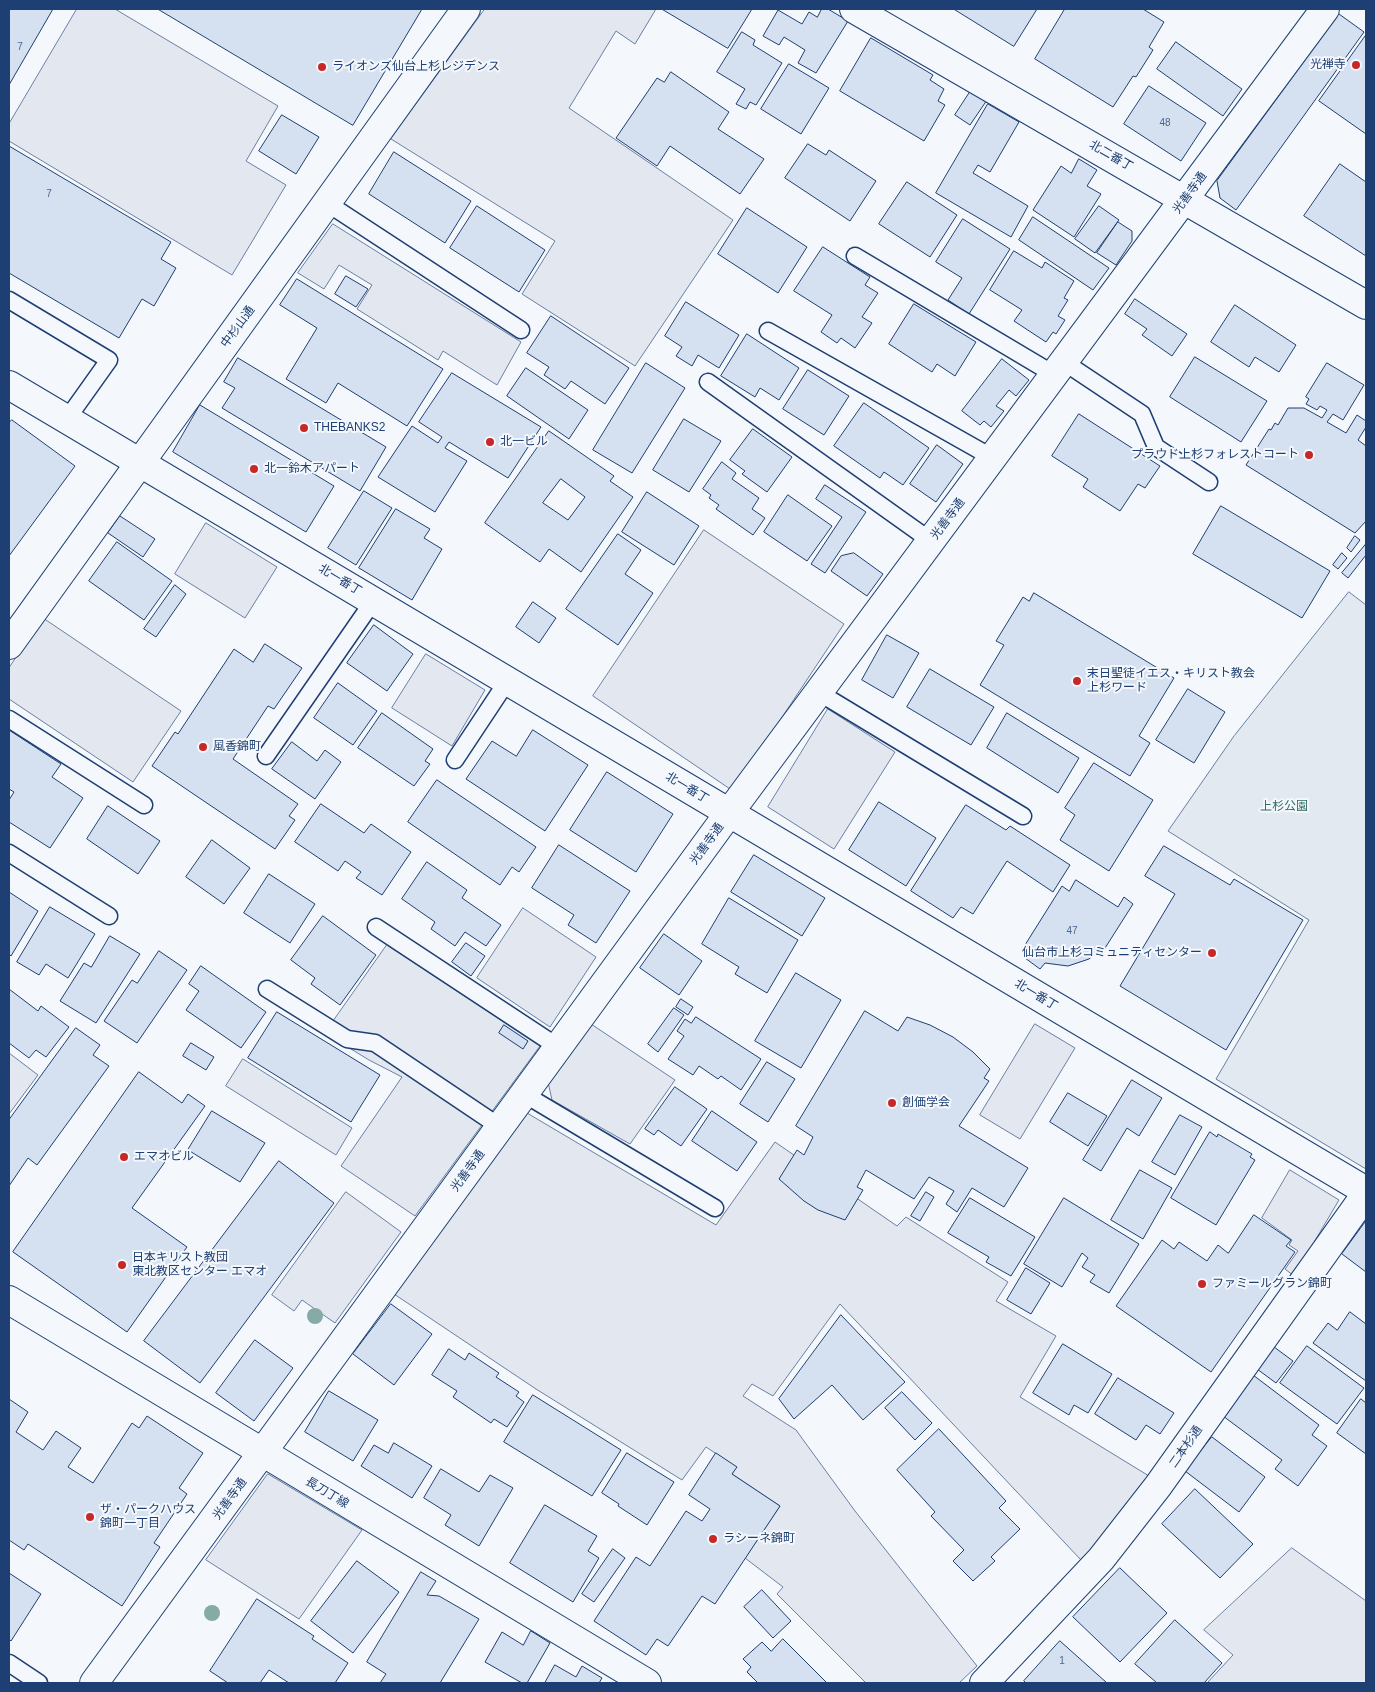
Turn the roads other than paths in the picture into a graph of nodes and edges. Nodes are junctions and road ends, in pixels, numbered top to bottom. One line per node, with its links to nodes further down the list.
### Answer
1 (466, 9): 5 (street, 中杉山通)
2 (854, 9): 4 (street, 北二番丁)
3 (1325, 9): 4 (street, 光善寺通)
4 (1186, 199): 8 (street, 北二番丁); 11 (street, 光善寺通)
5 (327, 203): 9 (lane); 16 (street, 中杉山通)
6 (855, 256): 11 (lane)
7 (9, 300): 14 (lane)
8 (1366, 305)
9 (520, 330)
10 (768, 331): 15 (lane)
11 (1060, 368): 15 (street, 光善寺通); 17 (lane)
12 (708, 382): 18 (lane)
13 (9, 385): 14 (street, 北一番丁)
14 (67, 419): 16 (street, 北一番丁)
15 (993, 458): 18 (street, 光善寺通)
16 (142, 463): 19 (street, 北一番丁); 20 (street, 中杉山通)
17 (1209, 482)
18 (932, 541): 22 (street, 光善寺通)
19 (374, 600): 21 (street, 北一番丁); 24 (lane)
20 (9, 645)
21 (508, 680): 25 (lane); 27 (street, 北一番丁)
22 (818, 692): 27 (street, 光善寺通); 28 (lane)
23 (9, 719): 26 (lane)
24 (266, 756)
25 (454, 760)
26 (144, 805)
27 (729, 813): 33 (street, 光善寺通); 36 (street, 北一番丁)
28 (1023, 816)
29 (9, 852): 30 (lane)
30 (109, 916)
31 (376, 927): 33 (lane)
32 (268, 989): 35 (lane)
33 (558, 1047): 34 (street, 光善寺通)
34 (524, 1094): 35 (street, 光善寺通); 37 (lane)
35 (500, 1127): 39 (street, 光善寺通)
36 (1366, 1193): 44 (street, 二本杉通)
37 (715, 1208)
38 (9, 1300): 39 (street, 長刀丁線)
39 (263, 1454): 42 (street, 光善寺通); 43 (street, 長刀丁線)
40 (9, 1664): 41 (lane)
41 (39, 1683)
42 (94, 1683)
43 (646, 1683)
44 (984, 1683)

